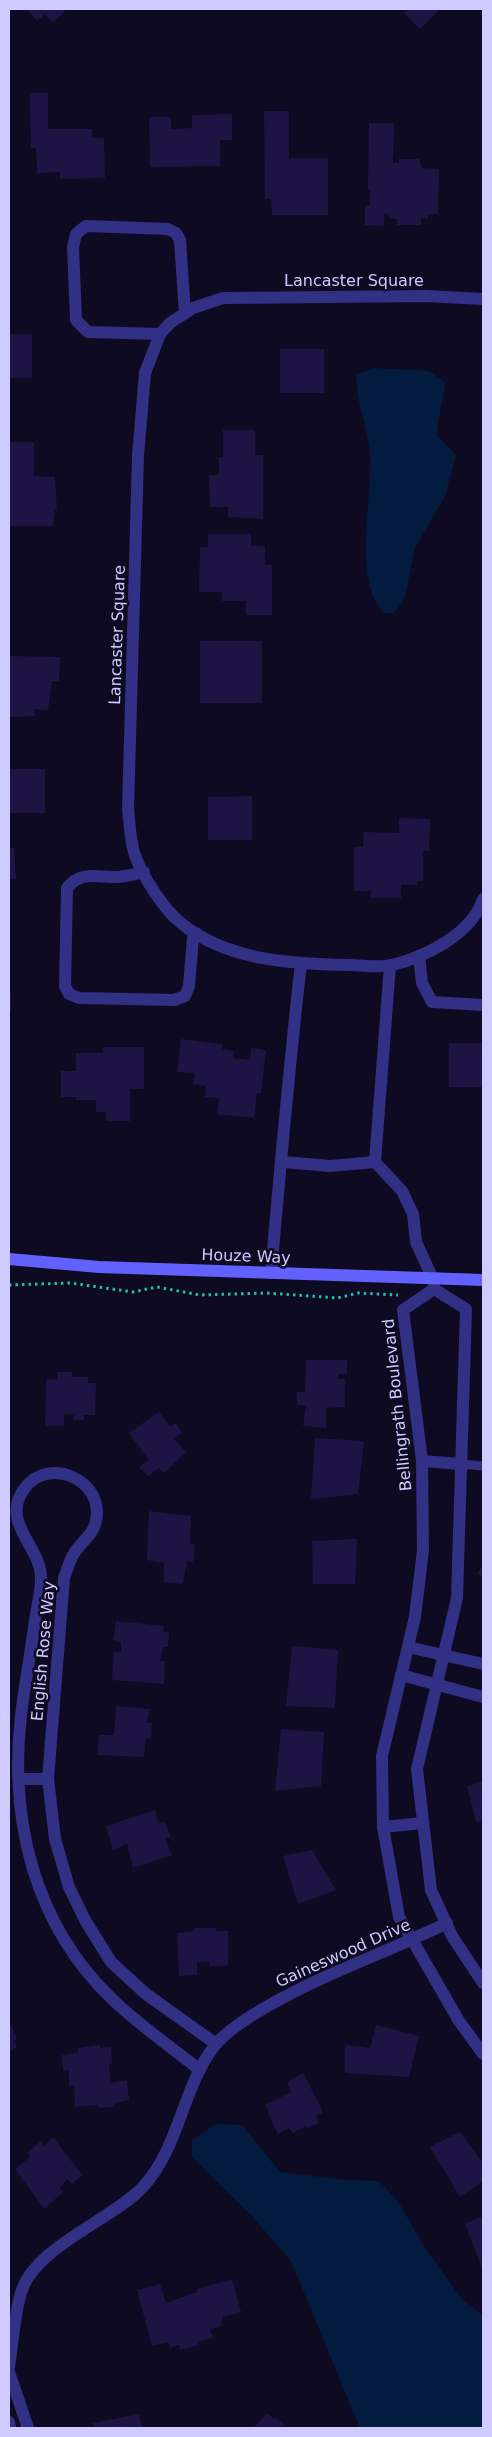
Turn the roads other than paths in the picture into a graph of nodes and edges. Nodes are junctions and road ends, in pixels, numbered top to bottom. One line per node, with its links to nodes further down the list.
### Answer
1 (483, 298): 2 (street, Lancaster Square)
2 (185, 313): 3 (street, Lancaster Square); 3 (street)
3 (160, 334): 4 (street, Lancaster Square)
4 (144, 872): 6 (street, Lancaster Square); 6 (street)
5 (483, 899): 7 (street, Lancaster Square)
6 (196, 933): 8 (street, Lancaster Square)
7 (419, 956): 9 (street, Lancaster Square); 10 (street)
8 (301, 964): 9 (street, Lancaster Square); 11 (street)
9 (390, 965): 12 (street)
10 (483, 1005)
11 (282, 1162): 12 (street); 14 (street)
12 (375, 1162): 16 (street)
13 (9, 1259): 14 (street, Houze Way)
14 (271, 1272): 16 (street, Houze Way)
15 (483, 1280): 16 (street, Houze Way)
16 (431, 1288): 17 (street, Bellingrath Boulevard); 18 (street)
17 (422, 1461): 18 (street); 22 (street, Bellingrath Boulevard)
18 (461, 1464): 19 (lane); 23 (street)
19 (483, 1466)
20 (41, 1576): 21 (street); 21 (street, English Rose Way); 28 (street, English Rose Way)
21 (64, 1578): 29 (street, English Rose Way)
22 (408, 1647): 23 (street); 25 (street, Bellingrath Boulevard)
23 (446, 1654): 24 (street); 26 (street)
24 (483, 1664)
25 (402, 1675): 26 (street); 31 (street, Bellingrath Boulevard)
26 (437, 1684): 27 (street); 30 (street)
27 (483, 1697)
28 (19, 1779): 29 (street); 37 (street, English Rose Way)
29 (48, 1779): 35 (street, English Rose Way)
30 (423, 1822): 31 (street); 32 (street)
31 (383, 1827): 33 (street, Bellingrath Boulevard)
32 (447, 1923): 33 (street, Gaineswood Drive); 34 (street)
33 (413, 1940): 35 (street, Gaineswood Drive); 36 (street, Bellingrath Boulevard)
34 (483, 1983)
35 (216, 2044): 37 (street, Gaineswood Drive)
36 (483, 2054)
37 (200, 2070): 38 (street, Gaineswood Drive)
38 (9, 2367)
39 (9, 2372): 42 (street)
40 (9, 2422): 41 (street)
41 (10, 2428)
42 (28, 2428)

